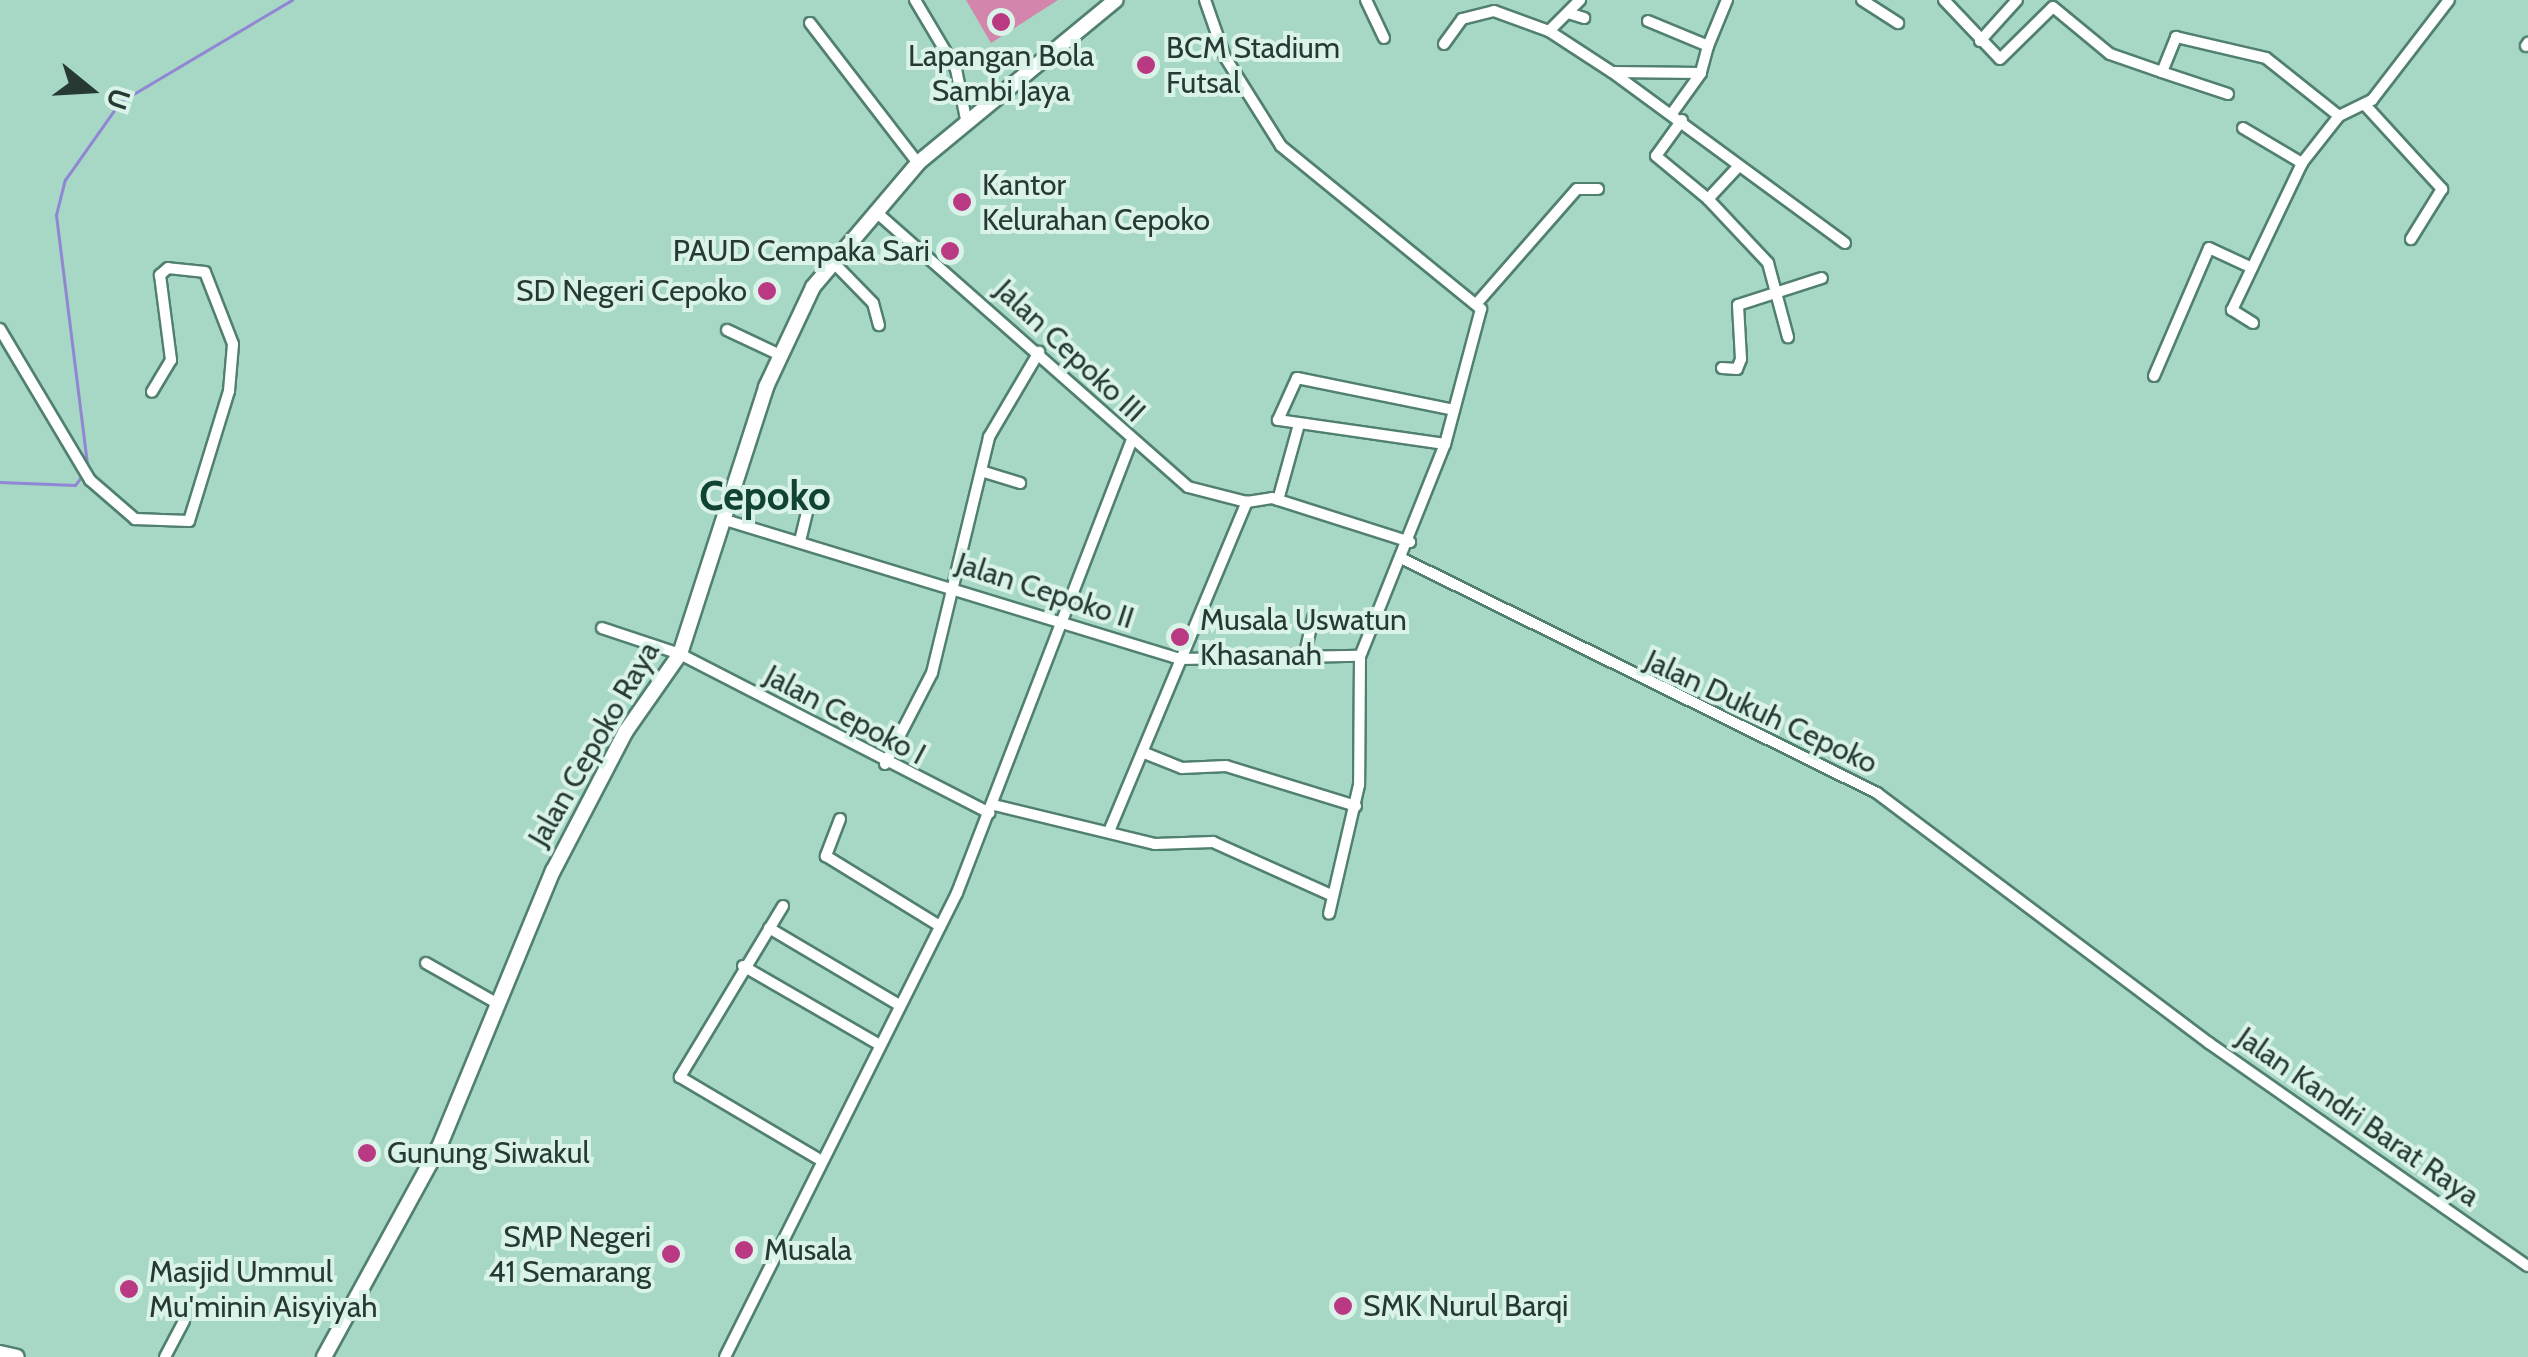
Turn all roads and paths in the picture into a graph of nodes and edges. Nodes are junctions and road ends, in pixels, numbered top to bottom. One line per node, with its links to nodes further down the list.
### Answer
1 (915, 0): 28 (street)
2 (1116, 0): 28 (main road, Jalan Cepoko Raya)
3 (1205, 0): 42 (street)
4 (1366, 0): 17 (street)
5 (1580, 0): 11 (street)
6 (1726, 0): 20 (street)
7 (1862, 0): 14 (street)
8 (1944, 0): 18 (street)
9 (2018, 0): 18 (street)
10 (2448, 0): 25 (street)
11 (1568, 14): 12 (street); 16 (street)
12 (1584, 18)
13 (1648, 20): 20 (street)
14 (1898, 23)
15 (810, 24): 30 (street)
16 (1548, 31): 19 (street); 21 (street)
17 (1384, 38)
18 (1980, 42): 22 (street)
19 (1444, 44)
20 (1708, 46): 23 (street)
21 (1612, 72): 23 (street); 26 (street)
22 (2162, 72): 24 (street); 27 (street)
23 (1701, 73): 26 (street)
24 (2228, 94)
25 (2366, 106): 27 (street); 36 (street)
26 (1678, 116): 32 (street); 34 (street)
27 (2339, 116): 31 (street)
28 (966, 124): 30 (main road, Jalan Cepoko Raya)
29 (2243, 128): 31 (street)
30 (918, 163): 35 (main road, Jalan Cepoko Raya)
31 (2302, 163): 39 (street)
32 (1736, 169): 34 (street); 37 (street)
33 (1598, 189): 42 (street)
34 (1708, 199): 41 (street)
35 (874, 210): 38 (main road, Jalan Cepoko Raya); 48 (street, Jalan Cepoko III)
36 (2411, 238)
37 (1845, 243)
38 (830, 260): 44 (street); 49 (main road, Jalan Cepoko Raya)
39 (2252, 268): 43 (street); 51 (street)
40 (1822, 278): 41 (street)
41 (1780, 289): 47 (street); 50 (street)
42 (1478, 302): 53 (street)
43 (2254, 323)
44 (879, 325)
45 (0, 330): 52 (street)
46 (727, 330): 49 (street)
47 (1788, 336)
48 (1039, 352): 55 (street, Jalan Cepoko III); 57 (street)
49 (780, 356): 62 (main road, Jalan Cepoko Raya)
50 (1722, 368)
51 (2154, 376)
52 (152, 392)
53 (1454, 410): 54 (street); 56 (street)
54 (1298, 428): 56 (street); 60 (street)
55 (1131, 440): 61 (street, Jalan Cepoko III); 68 (street)
56 (1445, 444): 64 (street)
57 (981, 471): 58 (street); 66 (street)
58 (1020, 483)
59 (823, 496): 63 (street)
60 (1278, 500): 61 (street, Jalan Cepoko III); 64 (street)
61 (1247, 502): 73 (street)
62 (722, 519): 63 (street, Jalan Cepoko II); 71 (main road, Jalan Cepoko Raya)
63 (800, 541): 66 (street, Jalan Cepoko II)
64 (1410, 542): 65 (street)
65 (1403, 559): 72 (street); 89 (street, Jalan Dukuh Cepoko)
66 (951, 588): 68 (street, Jalan Cepoko II); 75 (street)
67 (1313, 616): 70 (street)
68 (1068, 624): 73 (street, Jalan Cepoko II); 77 (street)
69 (602, 628): 71 (street)
70 (1305, 653): 72 (street, Jalan Cepoko II); 73 (street, Jalan Cepoko II)
71 (680, 654): 75 (street, Jalan Cepoko I); 87 (main road, Jalan Cepoko Raya)
72 (1360, 656): 76 (street)
73 (1180, 658): 74 (street)
74 (1147, 754): 76 (street); 79 (street)
75 (885, 764): 77 (street, Jalan Cepoko I)
76 (1356, 806): 80 (street)
77 (992, 809): 79 (street); 83 (street)
78 (840, 819): 83 (street)
79 (1110, 828): 80 (street)
80 (1332, 895): 82 (street)
81 (783, 906): 84 (street)
82 (1329, 914)
83 (940, 926): 88 (street)
84 (768, 928): 86 (street); 88 (street)
85 (426, 963): 87 (street)
86 (743, 966): 90 (street); 91 (street)
87 (492, 1002): 97 (main road, Jalan Cepoko Raya)
88 (898, 1004): 90 (street)
89 (2208, 1043): 92 (street, Jalan Kandri Barat Raya)
90 (878, 1044): 91 (street)
91 (817, 1158): 98 (street)
92 (2528, 1266)
93 (184, 1321): 96 (street)
94 (0, 1353): 95 (main road)
95 (17, 1357)
96 (164, 1357)
97 (324, 1357)
98 (725, 1357)

